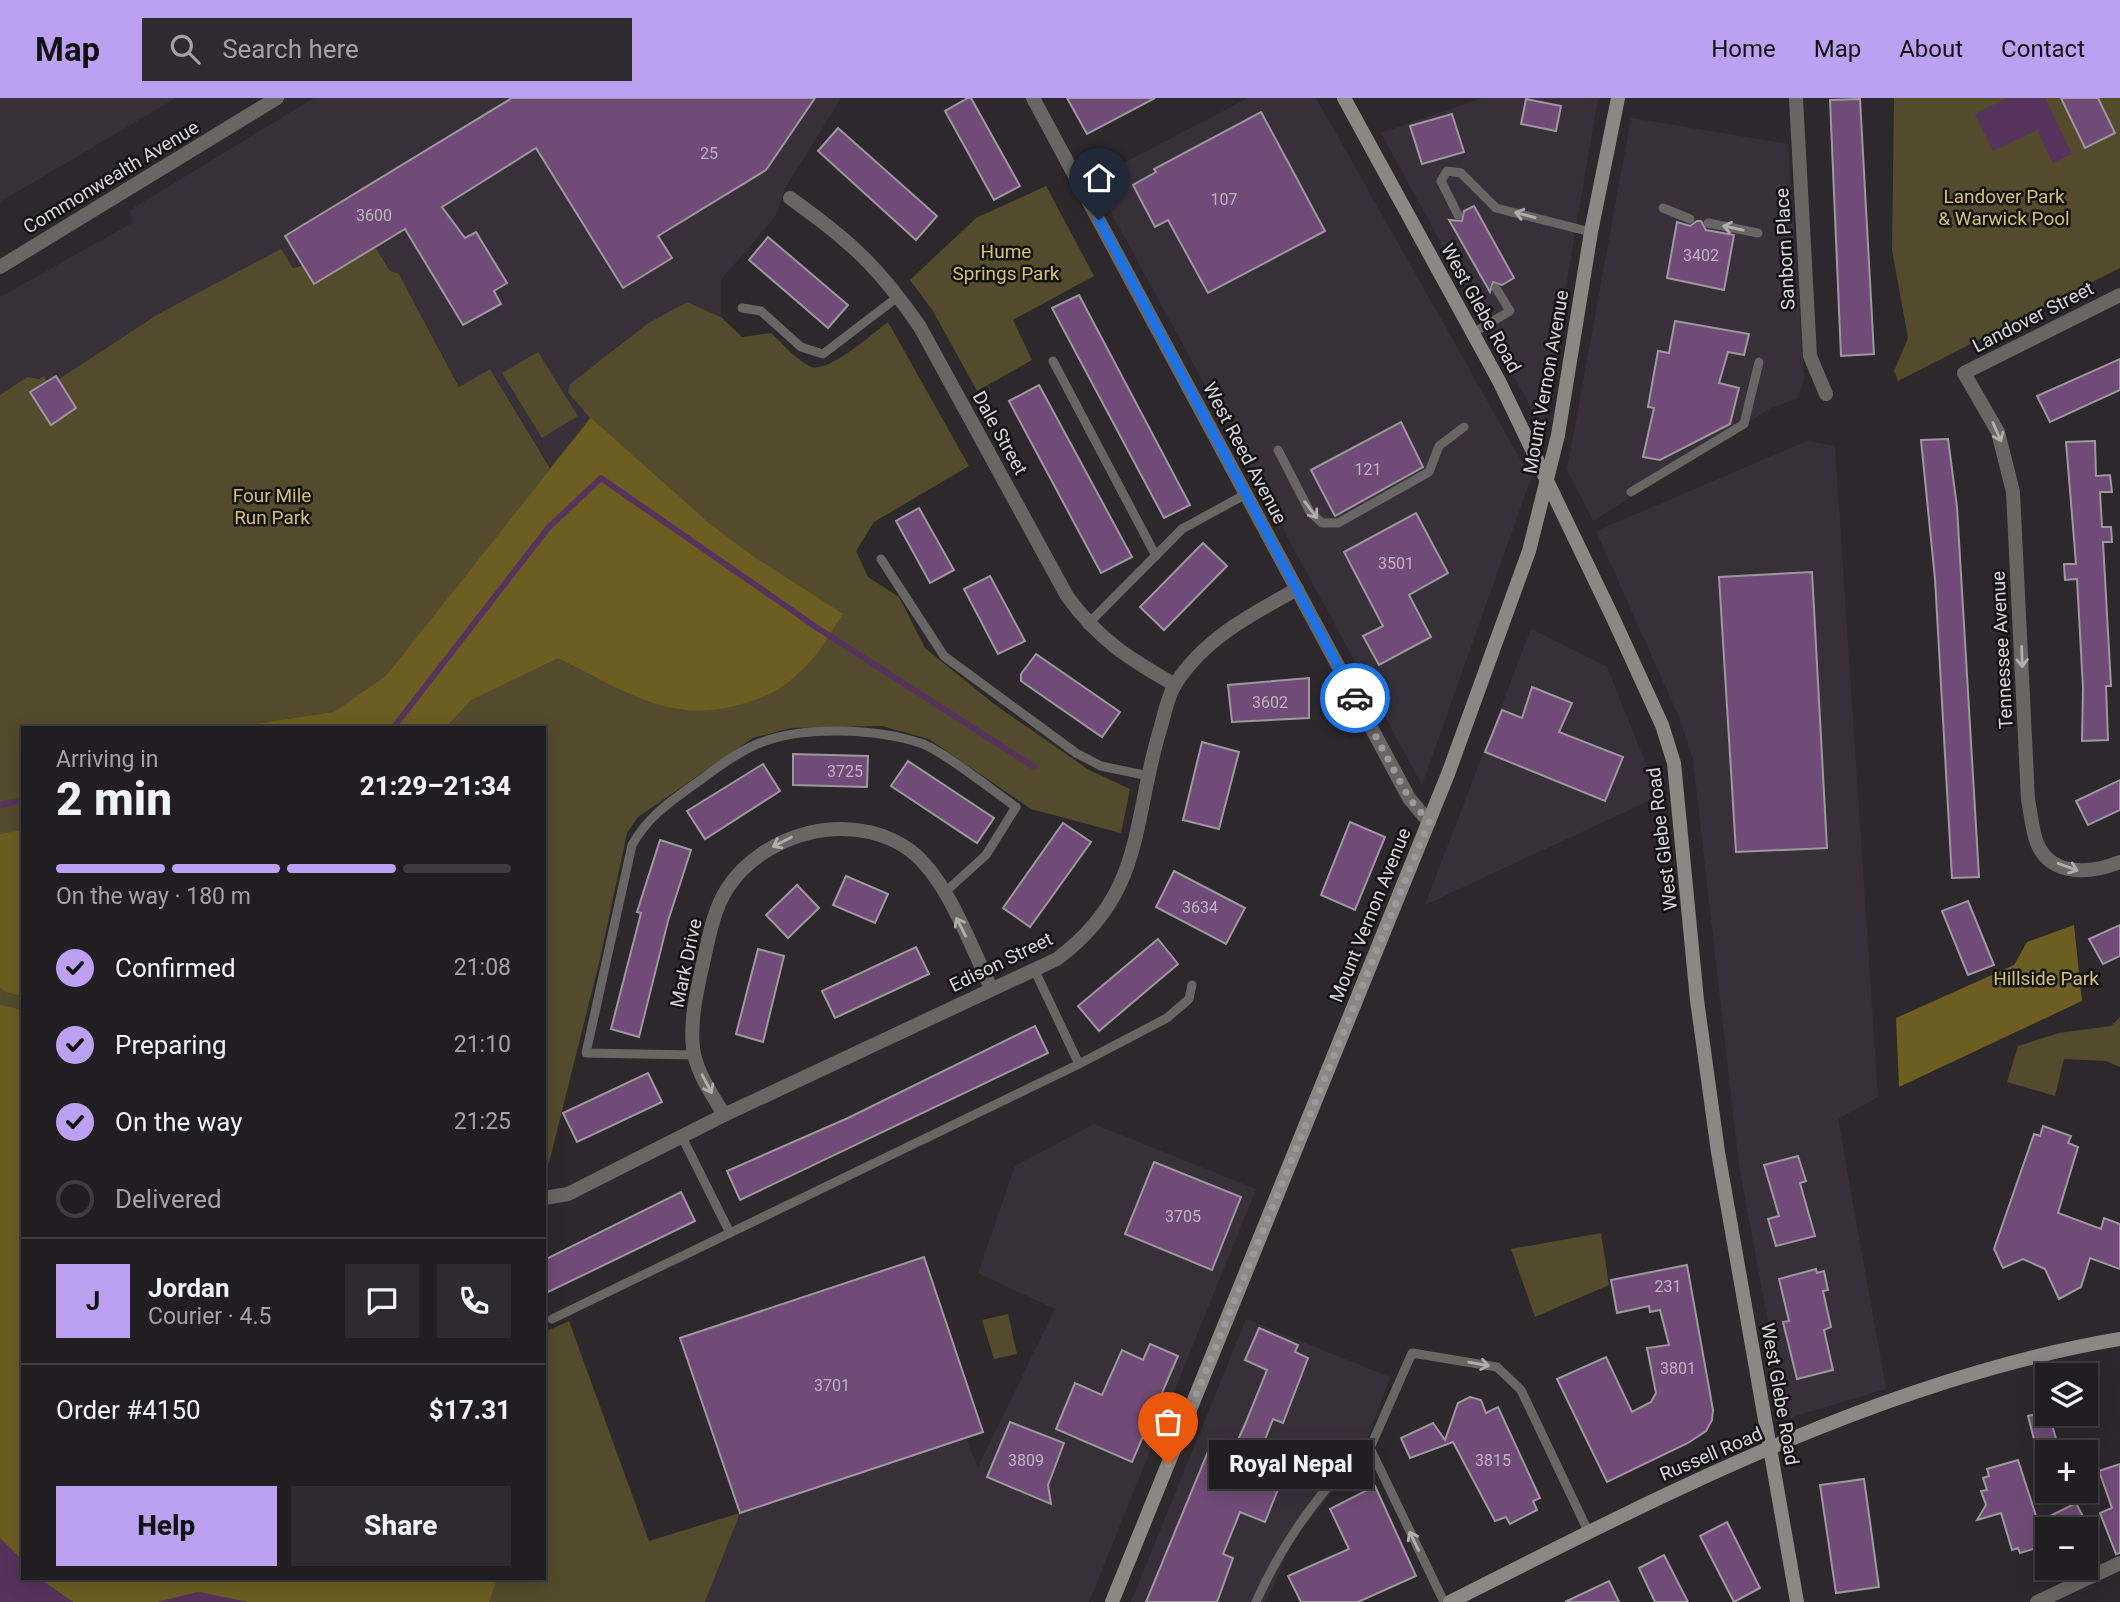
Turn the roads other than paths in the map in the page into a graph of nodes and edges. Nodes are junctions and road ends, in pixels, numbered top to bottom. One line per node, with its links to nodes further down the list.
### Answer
1 (277, 98): 13 (street, Commonwealth Avenue)
2 (1033, 98): 27 (street, West Reed Avenue)
3 (1344, 98): 18 (main road, West Glebe Road)
4 (1618, 98): 11 (main road, Mount Vernon Avenue)
5 (1796, 98): 22 (street, Sanborn Place)
6 (790, 198): 16 (street, Dale Street)
7 (1662, 208): 9 (lane)
8 (1458, 215): 11 (lane, one-way to 8)
9 (1690, 219)
10 (1708, 223): 12 (lane, one-way to 10)
11 (1591, 232): 25 (main road, Mount Vernon Avenue)
12 (1758, 233)
13 (0, 267)
14 (1496, 288): 18 (lane)
15 (2120, 295): 21 (street, Landover Street)
16 (899, 296): 17 (lane); 31 (street, Dale Street)
17 (742, 308)
18 (1473, 333): 25 (main road, West Glebe Road)
19 (1053, 361): 28 (lane)
20 (1759, 362): 26 (lane)
21 (1964, 373): 35 (street, Tennessee Avenue, one-way to 35)
22 (1826, 394)
23 (1464, 427): 24 (lane, one-way to 23)
24 (1278, 450)
25 (1549, 481): 34 (main road, Mount Vernon Avenue); 49 (main road, West Glebe Road)
26 (1631, 492)
27 (1246, 494): 28 (lane); 30 (street, West Reed Avenue)
28 (1156, 556): 31 (lane)
29 (881, 559): 33 (lane)
30 (1297, 589): 32 (street, Edison Street); 34 (street, West Reed Avenue)
31 (1087, 625): 32 (street, Dale Street)
32 (1175, 685): 33 (street, Edison Street)
33 (1149, 776): 37 (street, Edison Street)
34 (1429, 822): 53 (main road, Mount Vernon Avenue)
35 (2118, 863)
36 (944, 892): 39 (street, Mark Drive, one-way to 36); 40 (street, Mark Drive, one-way to 40); 40 (lane)
37 (1034, 970): 39 (street, Edison Street); 41 (lane)
38 (1192, 985): 41 (lane)
39 (990, 989): 42 (street, Edison Street)
40 (695, 1055): 42 (street, Mark Drive, one-way to 42)
41 (1079, 1064): 45 (lane)
42 (723, 1115): 43 (street, Edison Street)
43 (682, 1137): 44 (street, Edison Street); 45 (lane)
44 (546, 1198)
45 (730, 1233): 46 (lane)
46 (552, 1319)
47 (2120, 1339): 49 (main road, Russell Road)
48 (1370, 1448): 50 (lane, one-way to 50); 54 (lane); 55 (lane, one-way to 48)
49 (1770, 1449): 50 (main road, Russell Road); 52 (main road, West Glebe Road)
50 (1589, 1533): 56 (main road, Russell Road)
51 (2120, 1563): 57 (street)
52 (1796, 1601)
53 (1112, 1602)
54 (1256, 1602)
55 (1444, 1602)
56 (1450, 1602)
57 (2037, 1602)

